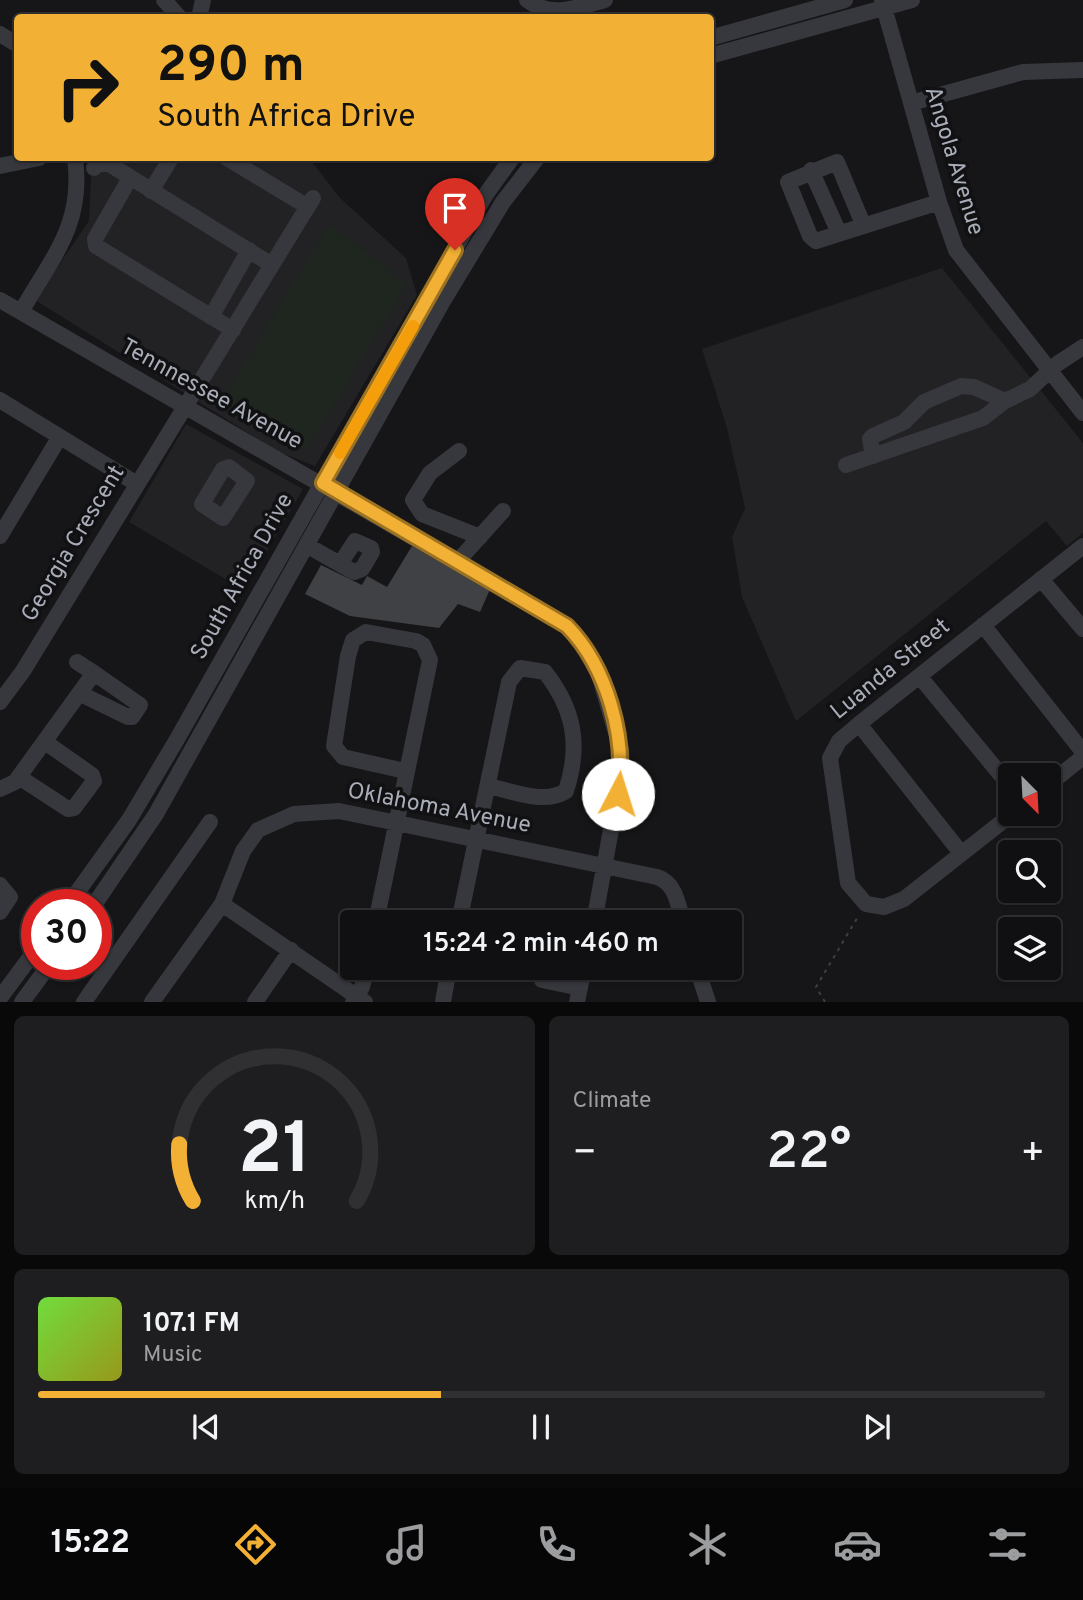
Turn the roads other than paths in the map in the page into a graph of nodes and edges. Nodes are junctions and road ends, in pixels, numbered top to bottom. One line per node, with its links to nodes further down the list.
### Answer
1 (164, 0): 7 (street)
2 (527, 0): 3 (street)
3 (605, 0)
4 (845, 0): 8 (street)
5 (912, 0): 6 (street)
6 (884, 4): 9 (street); 11 (street, Angola Avenue)
7 (176, 14)
8 (714, 37)
9 (714, 55)
10 (1083, 70): 11 (street)
11 (911, 103): 23 (street, Angola Avenue)
12 (24, 161): 18 (street)
13 (75, 161): 29 (street)
14 (169, 161): 22 (street)
15 (233, 161): 27 (street, Georgia Crescent)
16 (510, 161): 47 (street, South Africa Drive)
17 (535, 161): 47 (street, South Africa Drive)
18 (0, 166)
19 (94, 168): 21 (street)
20 (811, 170): 24 (street); 25 (street); 25 (street)
21 (130, 178): 22 (street); 30 (street)
22 (151, 191): 26 (street)
23 (939, 202): 24 (street); 33 (street, Angola Avenue)
24 (863, 224): 25 (street)
25 (839, 233)
26 (249, 250): 27 (street); 30 (street)
27 (272, 265): 31 (street, Georgia Crescent)
28 (0, 299): 29 (street, Tennnessee Avenue)
29 (21, 312): 36 (street, Tennnessee Avenue)
30 (211, 317): 31 (street)
31 (233, 330): 36 (street, Georgia Crescent)
32 (1083, 347): 33 (street)
33 (1049, 372): 35 (street); 37 (street, Angola Avenue)
34 (0, 400): 39 (street)
35 (1005, 401): 38 (street); 40 (street)
36 (184, 409): 41 (street, Tennnessee Avenue); 46 (street, Georgia Crescent)
37 (1083, 413)
38 (912, 416): 40 (street); 43 (street)
39 (60, 438): 46 (street); 49 (street)
40 (922, 439): 43 (street)
41 (255, 447): 45 (street); 47 (street, Tennnessee Avenue)
42 (459, 450): 50 (street)
43 (873, 456): 44 (street)
44 (846, 465)
45 (239, 473)
46 (137, 484): 62 (street, Georgia Crescent)
47 (330, 487): 51 (street, South Africa Drive); 53 (street, Tennnessee Avenue); 80 (street, South Africa Drive)
48 (503, 511): 50 (street)
49 (0, 536)
50 (480, 537): 53 (street)
51 (308, 546): 54 (street); 81 (street, South Africa Drive)
52 (1083, 547): 55 (street, Luanda Street)
53 (457, 562): 78 (street, Tennnessee Avenue)
54 (340, 564)
55 (1041, 579): 56 (street, Luanda Street); 57 (street)
56 (983, 625): 60 (street, Luanda Street); 65 (street)
57 (1083, 629)
58 (77, 662): 59 (street)
59 (94, 673): 61 (street); 61 (street)
60 (920, 677): 63 (street, Luanda Street); 68 (street)
61 (81, 694): 64 (street)
62 (0, 702)
63 (859, 724): 77 (street); 77 (street, Luanda Street)
64 (45, 742): 70 (street); 70 (street)
65 (1083, 751)
66 (1083, 757): 69 (street)
67 (405, 771): 67 (street); 74 (street)
68 (998, 771)
69 (1061, 775)
70 (19, 777): 72 (street)
71 (489, 786): 71 (street); 76 (street)
72 (0, 789)
73 (210, 822): 99 (street)
74 (398, 823): 76 (street, Oklahoma Avenue); 82 (street, Oklahoma Avenue); 83 (street)
75 (998, 825): 77 (street)
76 (476, 839): 78 (street, Oklahoma Avenue); 84 (street)
77 (961, 853)
78 (607, 865): 85 (street, Tennnessee Avenue); 86 (street, Oklahoma Avenue)
79 (0, 885): 87 (street)
80 (79, 889)
81 (105, 889)
82 (222, 904): 88 (street); 100 (street, Oklahoma Avenue)
83 (379, 910)
84 (461, 910)
85 (597, 910)
86 (679, 910)
87 (0, 912)
88 (291, 950): 97 (street); 101 (street)
89 (21, 970): 96 (street)
90 (38, 980): 98 (street)
91 (364, 980): 97 (street)
92 (447, 980): 102 (street)
93 (542, 980): 95 (street)
94 (701, 980): 103 (street)
95 (578, 995)
96 (0, 998)
97 (358, 999)
98 (22, 1002)
99 (84, 1002)
100 (152, 1002)
101 (255, 1002)
102 (443, 1002)
103 (708, 1002)

